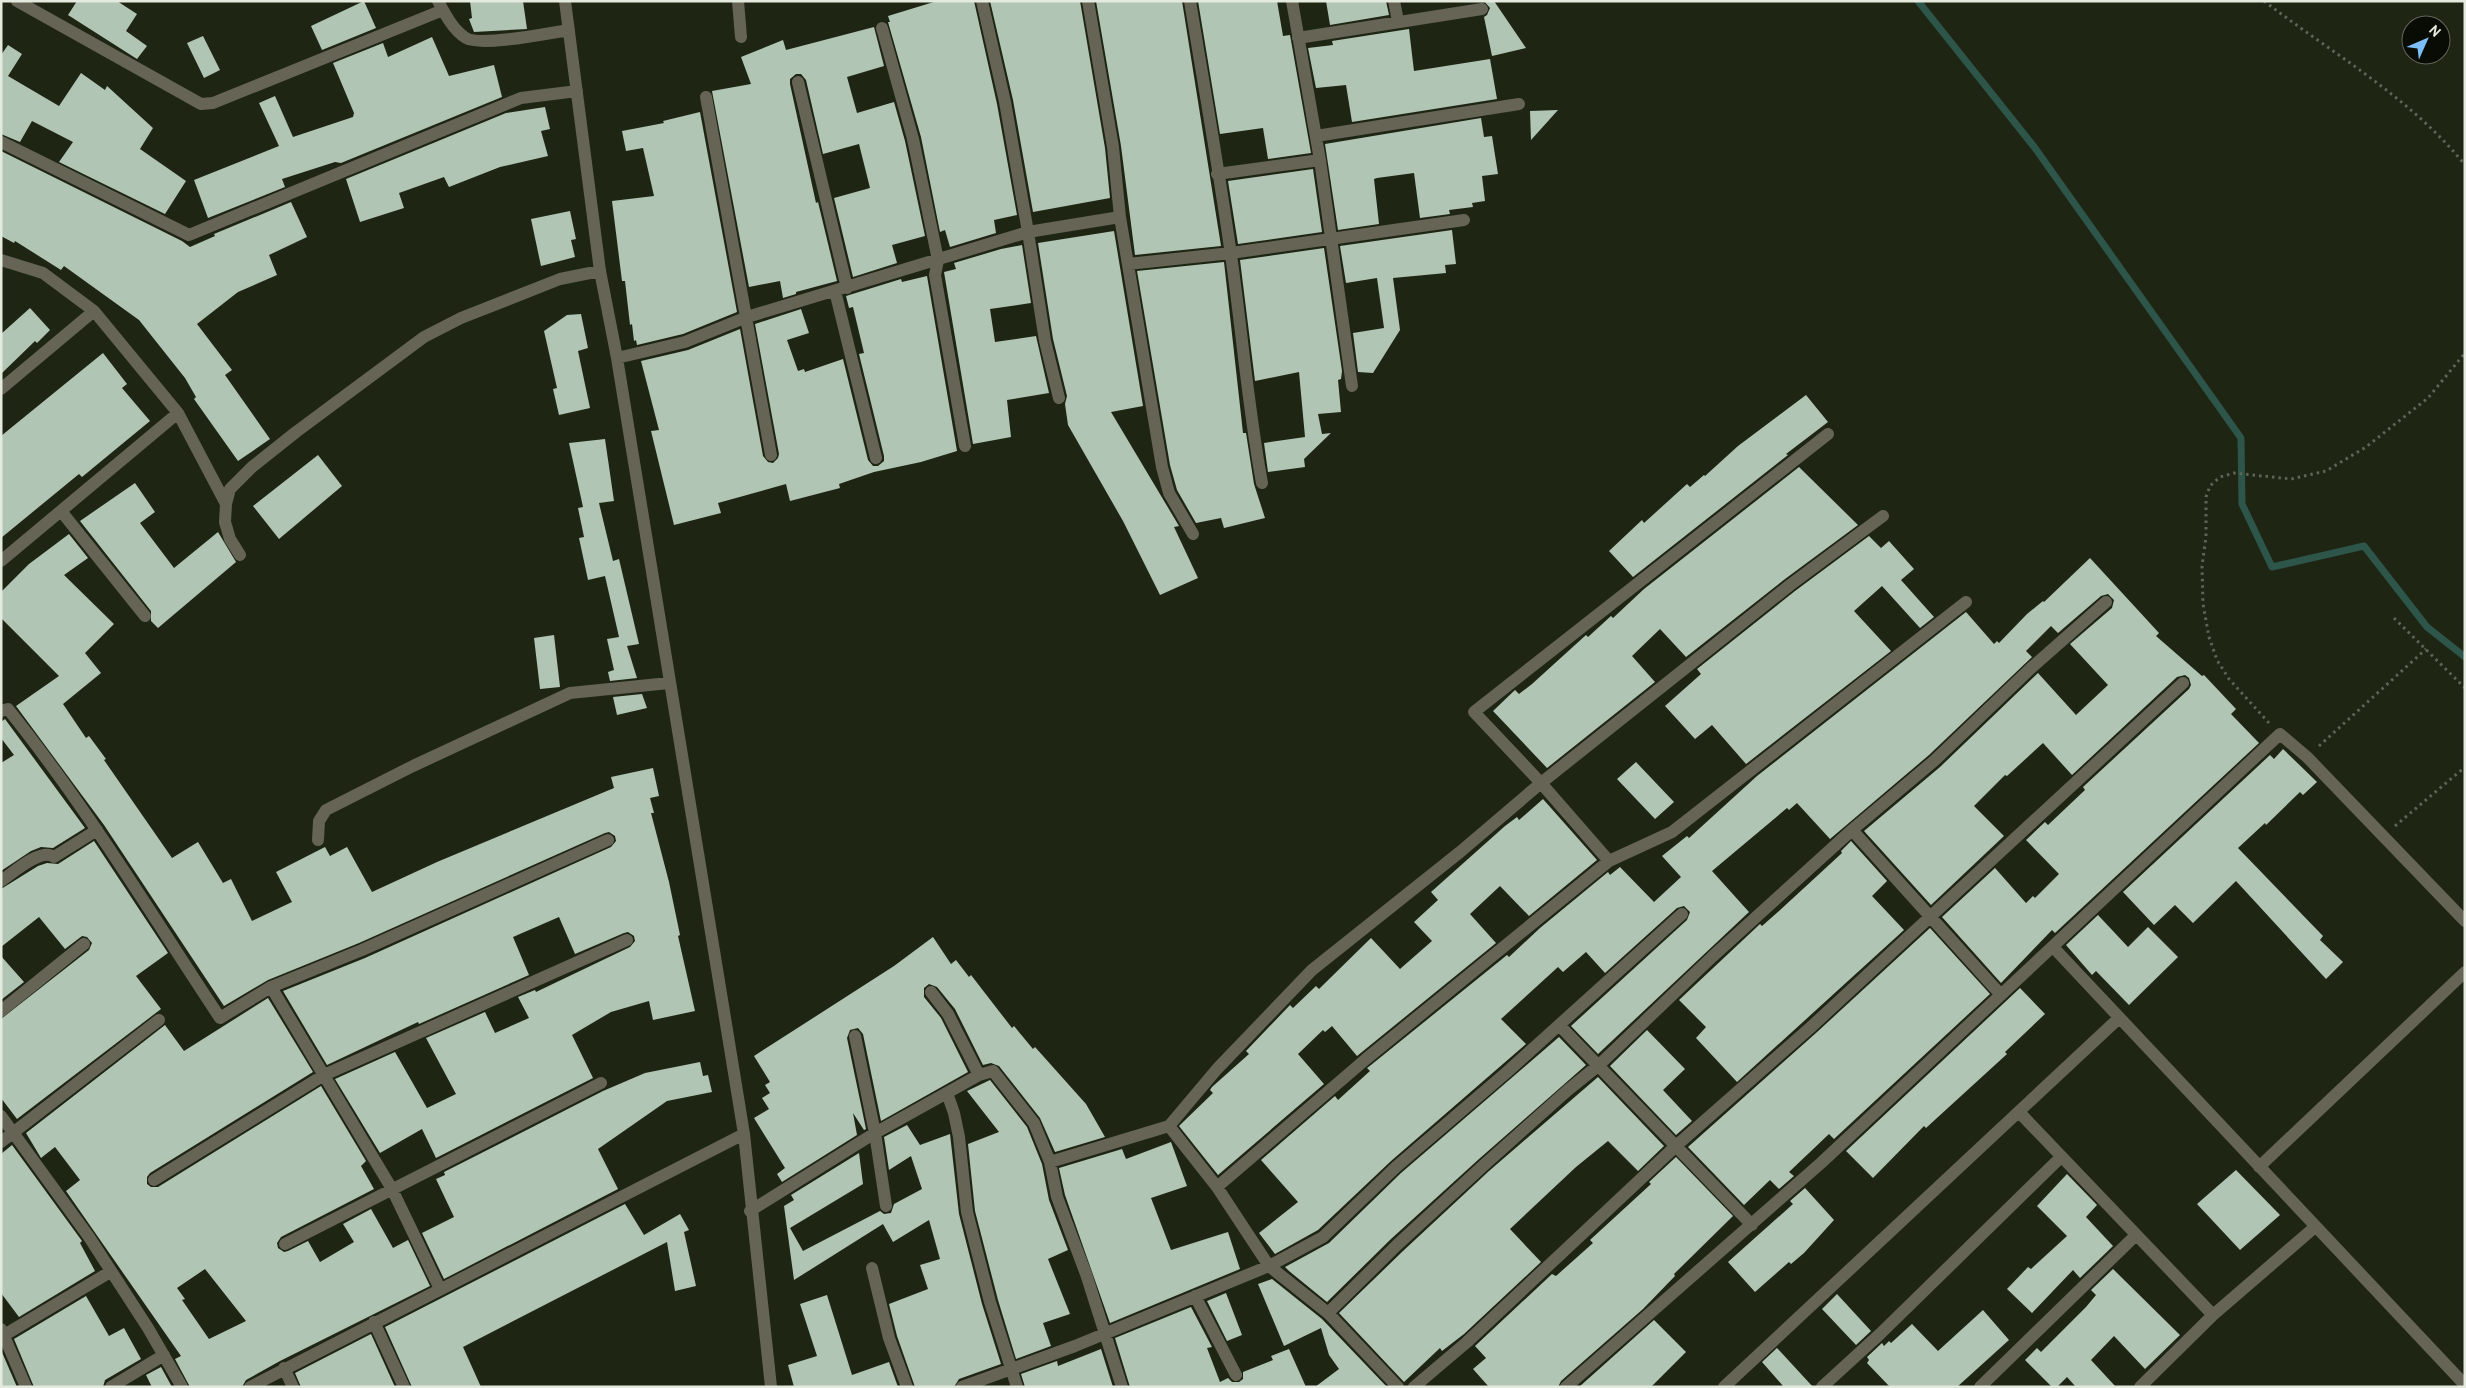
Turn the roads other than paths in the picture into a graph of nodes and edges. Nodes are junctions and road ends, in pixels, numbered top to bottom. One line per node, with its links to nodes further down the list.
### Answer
1 (17, 1): 9 (street)
2 (566, 1): 13 (street)
3 (738, 1): 14 (street)
4 (982, 1): 26 (street)
5 (1088, 1): 24 (street)
6 (1190, 1): 23 (street)
7 (1292, 1): 15 (street)
8 (1394, 1): 11 (street)
9 (440, 6): 13 (street)
10 (1482, 9): 11 (street)
11 (1398, 21): 15 (street)
12 (882, 28): 30 (street)
13 (569, 30): 17 (street)
14 (741, 36)
15 (1298, 38): 20 (street)
16 (798, 82): 33 (street)
17 (577, 91): 21 (street); 32 (street)
18 (706, 97): 35 (street)
19 (1519, 104): 20 (street)
20 (1316, 136): 22 (street)
21 (1, 142)
22 (1320, 160): 23 (street); 27 (street)
23 (1217, 174): 28 (street)
24 (1120, 217): 26 (street); 31 (street)
25 (1464, 220): 27 (street)
26 (1028, 232): 30 (street); 39 (street)
27 (1330, 238): 28 (street); 37 (street)
28 (1231, 253): 31 (street); 45 (street)
29 (1, 260): 34 (street)
30 (938, 260): 33 (street); 42 (street)
31 (1128, 264): 49 (street)
32 (600, 271): 36 (street); 46 (street)
33 (841, 289): 35 (street); 44 (street)
34 (94, 311): 38 (street); 40 (street)
35 (747, 317): 36 (street); 43 (street)
36 (617, 358): 55 (street)
37 (1352, 386)
38 (1, 389)
39 (1058, 398)
40 (178, 413): 46 (street); 47 (street)
41 (1828, 434): 58 (street)
42 (965, 446)
43 (770, 455)
44 (876, 458)
45 (1262, 483)
46 (226, 504): 50 (street)
47 (61, 511): 51 (street); 54 (street)
48 (1884, 516): 58 (street)
49 (1193, 534)
50 (240, 555)
51 (1, 561)
52 (1966, 602): 63 (street)
53 (2106, 602): 60 (street)
54 (145, 616)
55 (669, 683): 61 (street); 90 (street)
56 (2183, 683): 66 (street)
57 (1, 711): 59 (street)
58 (1541, 783): 63 (street); 87 (street)
59 (97, 830): 64 (street); 72 (street)
60 (1852, 830): 66 (street); 80 (street)
61 (318, 840)
62 (608, 840): 72 (street)
63 (1609, 861): 97 (street)
64 (1, 882)
65 (1682, 914): 78 (street)
66 (1931, 916): 74 (street); 92 (street)
67 (2465, 921): 70 (street)
68 (627, 940): 81 (street)
69 (84, 944): 75 (street)
70 (2053, 947): 74 (street); 76 (street)
71 (2465, 972): 95 (street)
72 (271, 987): 81 (street)
73 (931, 992): 82 (street)
74 (2001, 995): 101 (street)
75 (1, 1011)
76 (2119, 1018): 85 (street); 95 (street)
77 (159, 1020): 88 (street)
78 (1559, 1025): 80 (street); 105 (street)
79 (855, 1036): 89 (street)
80 (1599, 1065): 92 (street); 110 (street)
81 (324, 1075): 96 (street); 98 (street)
82 (980, 1075): 84 (street); 94 (street)
83 (601, 1083): 98 (street)
84 (947, 1093): 89 (street); 117 (street)
85 (2018, 1112): 93 (street); 134 (street)
86 (1, 1116): 88 (street)
87 (1169, 1126): 94 (street); 97 (street)
88 (13, 1133): 91 (street); 107 (street)
89 (875, 1133): 99 (street); 100 (street)
90 (744, 1134): 100 (street); 108 (street)
91 (1, 1142)
92 (1677, 1145): 101 (street); 132 (street)
93 (2061, 1158): 103 (street); 135 (street)
94 (1050, 1162): 114 (street)
95 (2259, 1167): 102 (street)
96 (154, 1180)
97 (1217, 1187): 105 (street)
98 (392, 1189): 104 (street); 108 (street)
99 (886, 1206)
100 (750, 1211): 126 (street)
101 (1752, 1225): 133 (street)
102 (2315, 1227): 111 (street); 119 (street)
103 (2136, 1235): 111 (street); 136 (street)
104 (285, 1244)
105 (1269, 1266): 109 (street); 110 (street)
106 (872, 1268): 127 (street)
107 (110, 1272): 113 (street); 115 (street)
108 (440, 1289): 112 (street)
109 (1195, 1296): 114 (street); 118 (street)
110 (1328, 1313): 131 (street)
111 (2213, 1315): 137 (street)
112 (374, 1322): 116 (street); 125 (street)
113 (2, 1334): 120 (street)
114 (1105, 1334): 117 (street); 130 (street)
115 (164, 1355): 121 (street); 122 (street)
116 (284, 1368): 123 (street); 124 (street)
117 (1011, 1369): 128 (street); 129 (street)
118 (1236, 1374)
119 (2465, 1385)
120 (26, 1387)
121 (111, 1387)
122 (182, 1387)
123 (250, 1387)
124 (293, 1387)
125 (404, 1387)
126 (771, 1387)
127 (907, 1387)
128 (962, 1387)
129 (1017, 1387)
130 (1122, 1387)
131 (1398, 1387)
132 (1414, 1387)
133 (1566, 1387)
134 (1724, 1387)
135 (1822, 1387)
136 (1980, 1387)
137 (2140, 1387)

